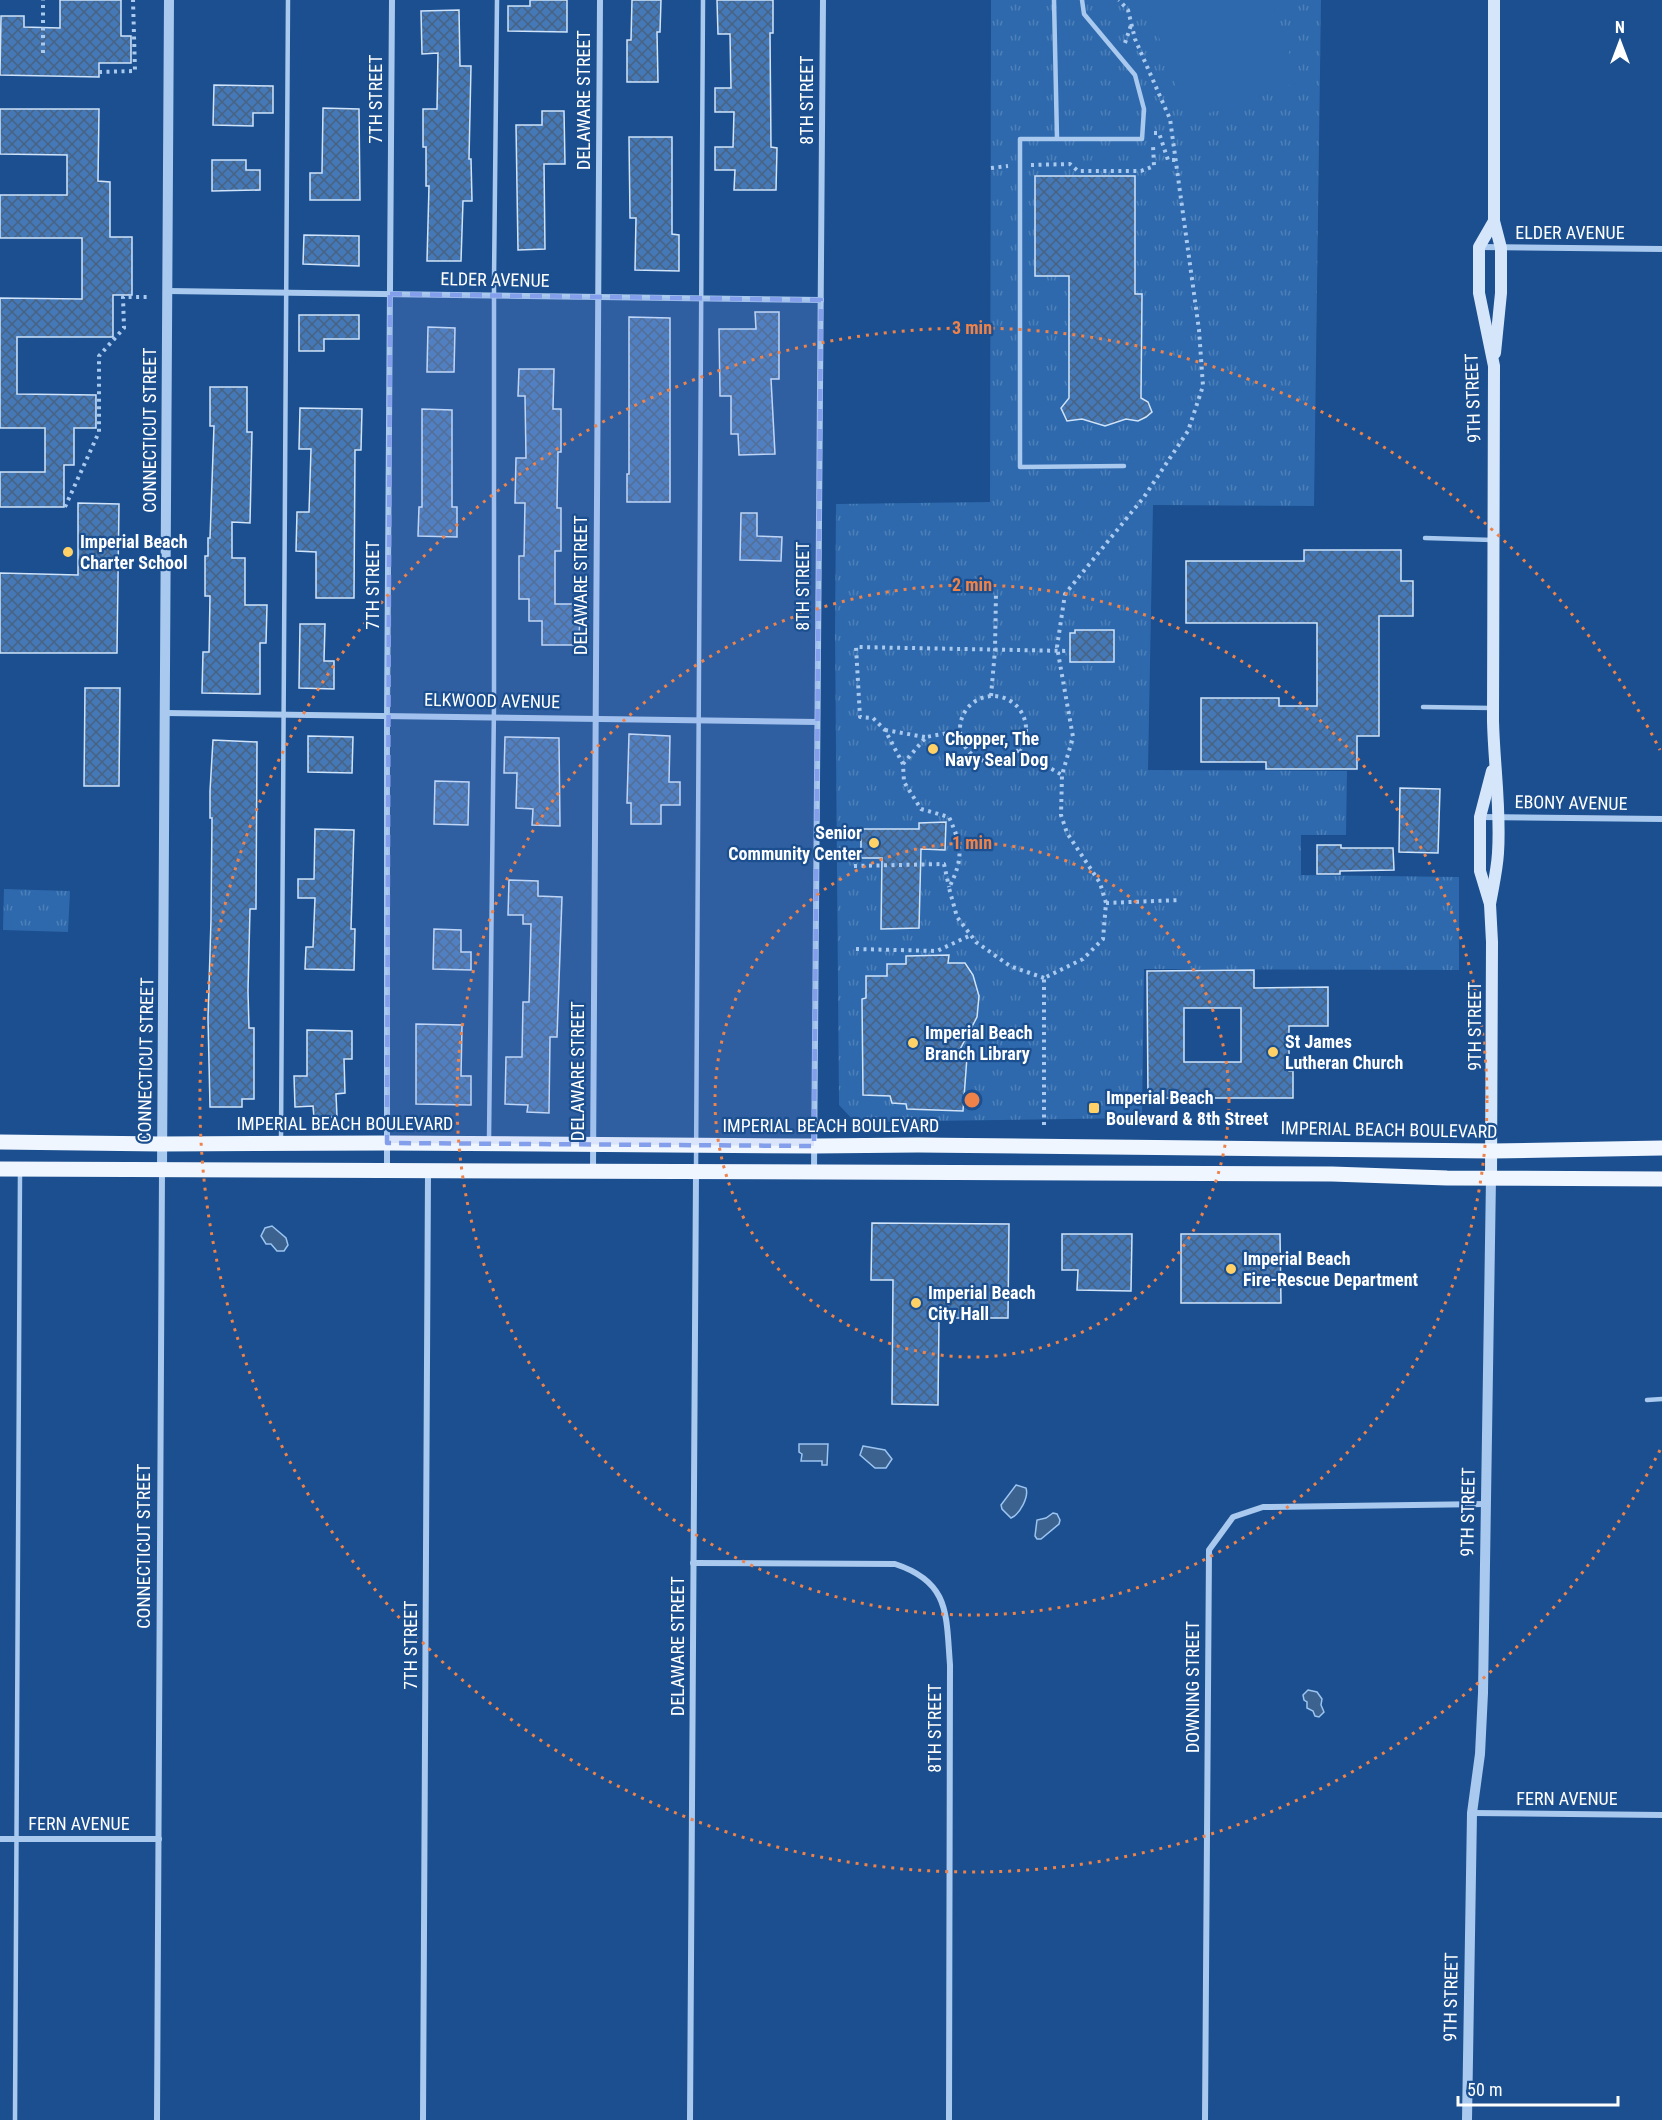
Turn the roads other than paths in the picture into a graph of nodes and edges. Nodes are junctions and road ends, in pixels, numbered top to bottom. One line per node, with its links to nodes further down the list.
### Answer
1 (169, 0): 16 (street, CONNECTICUT STREET)
2 (288, 0): 17 (lane)
3 (392, 0): 18 (street, 7TH STREET)
4 (497, 0): 19 (lane)
5 (600, 0): 20 (street, DELAWARE STREET)
6 (703, 0): 21 (lane)
7 (823, 0): 22 (street, 8TH STREET)
8 (1054, 0): 11 (lane)
9 (1082, 0): 11 (lane)
10 (1494, 0): 12 (main road, 9TH STREET)
11 (1057, 138): 24 (lane)
12 (1494, 221): 13 (main road, 9TH STREET); 14 (main road)
13 (1479, 248): 14 (street, ELDER AVENUE); 23 (main road, 9TH STREET)
14 (1501, 248): 15 (street, ELDER AVENUE); 23 (main road)
15 (1662, 249)
16 (168, 291): 17 (street, ELDER AVENUE); 29 (street, CONNECTICUT STREET)
17 (286, 292): 18 (street, ELDER AVENUE); 30 (lane)
18 (390, 294): 19 (street, ELDER AVENUE); 31 (street, 7TH STREET)
19 (494, 295): 20 (street, ELDER AVENUE); 32 (lane)
20 (598, 296): 21 (street, ELDER AVENUE); 33 (street, DELAWARE STREET)
21 (703, 298): 22 (street, ELDER AVENUE); 34 (lane)
22 (821, 300): 35 (street, 8TH STREET)
23 (1494, 366): 26 (main road, 9TH STREET)
24 (1124, 466)
25 (1425, 538): 26 (lane)
26 (1493, 540): 28 (main road, 9TH STREET)
27 (1423, 707): 28 (lane)
28 (1493, 708): 36 (main road, 9TH STREET)
29 (165, 713): 30 (street, ELKWOOD AVENUE); 43 (street, CONNECTICUT STREET)
30 (284, 715): 31 (street, ELKWOOD AVENUE); 44 (lane)
31 (387, 716): 32 (street, ELKWOOD AVENUE); 42 (street, 7TH STREET)
32 (494, 717): 33 (street, ELKWOOD AVENUE); 45 (lane)
33 (595, 718): 34 (street, ELKWOOD AVENUE); 46 (street, DELAWARE STREET)
34 (699, 719): 35 (street, ELKWOOD AVENUE); 47 (lane)
35 (817, 722): 48 (street, 8TH STREET)
36 (1494, 763): 37 (main road, 9TH STREET); 38 (main road, 9TH STREET)
37 (1480, 817): 38 (street, EBONY AVENUE); 40 (main road, 9TH STREET)
38 (1499, 817): 39 (street, EBONY AVENUE); 40 (main road, 9TH STREET)
39 (1662, 819)
40 (1490, 904): 50 (main road, 9TH STREET)
41 (0, 1142): 43 (main road, IMPERIAL BEACH BOULEVARD)
42 (387, 1143): 44 (main road, IMPERIAL BEACH BOULEVARD); 45 (main road, IMPERIAL BEACH BOULEVARD); 54 (street, 7TH STREET)
43 (161, 1144): 44 (main road, IMPERIAL BEACH BOULEVARD); 53 (street, CONNECTICUT STREET)
44 (281, 1144)
45 (489, 1144): 46 (main road, IMPERIAL BEACH BOULEVARD)
46 (593, 1145): 47 (main road, IMPERIAL BEACH BOULEVARD); 56 (street, DELAWARE STREET)
47 (696, 1146): 48 (main road, IMPERIAL BEACH BOULEVARD); 57 (lane)
48 (814, 1146): 50 (main road, IMPERIAL BEACH BOULEVARD); 58 (street, 8TH STREET)
49 (1662, 1148): 50 (main road, IMPERIAL BEACH BOULEVARD)
50 (1492, 1151): 59 (main road, 9TH STREET)
51 (0, 1169): 52 (main road)
52 (20, 1169): 53 (main road); 68 (lane)
53 (162, 1170): 54 (main road); 69 (street, CONNECTICUT STREET)
54 (387, 1170): 55 (main road)
55 (429, 1171): 56 (main road); 72 (street, 7TH STREET)
56 (592, 1171): 57 (main road)
57 (696, 1172): 58 (main road); 64 (street, DELAWARE STREET)
58 (814, 1172): 59 (main road)
59 (1491, 1178): 60 (main road); 63 (street, 9TH STREET)
60 (1662, 1179)
61 (1647, 1400): 62 (lane)
62 (1662, 1400)
63 (1486, 1504): 65 (street, 9TH STREET); 75 (street, DOWNING STREET)
64 (693, 1563): 73 (street, DELAWARE STREET); 74 (street, 8TH STREET)
65 (1472, 1813): 66 (street, FERN AVENUE); 76 (street, 9TH STREET)
66 (1662, 1815)
67 (0, 1839): 68 (street, FERN AVENUE)
68 (17, 1839): 69 (street, FERN AVENUE); 70 (lane)
69 (159, 1839): 71 (street, CONNECTICUT STREET)
70 (15, 2120)
71 (157, 2120)
72 (423, 2120)
73 (690, 2120)
74 (949, 2120)
75 (1205, 2120)
76 (1467, 2120)

